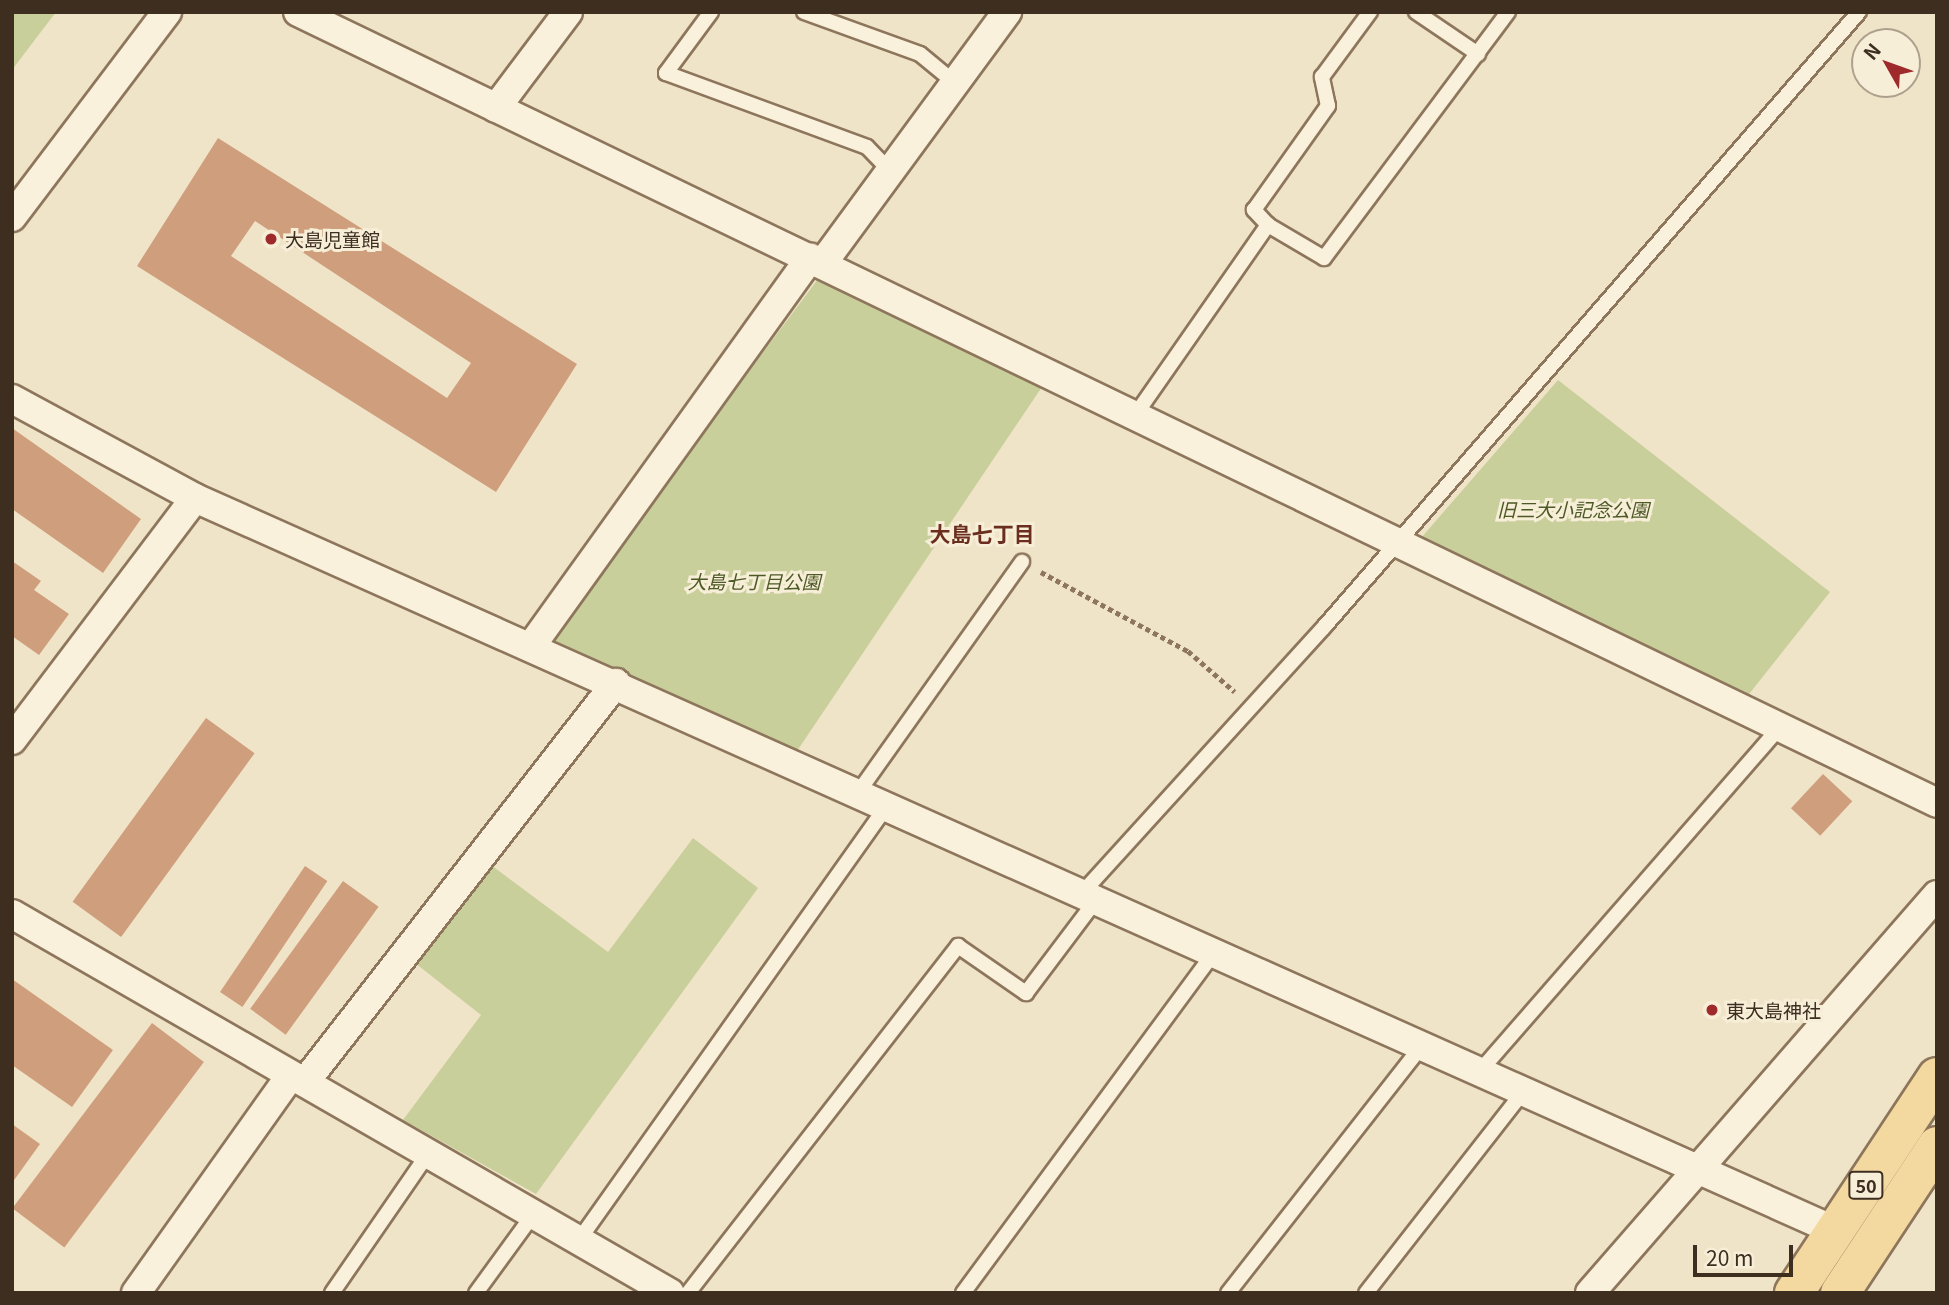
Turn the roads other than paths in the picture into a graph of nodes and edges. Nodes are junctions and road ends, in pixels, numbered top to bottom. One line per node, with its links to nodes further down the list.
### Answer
1 (167, 12): 15 (street)
2 (298, 12): 13 (street)
3 (568, 12): 13 (street)
4 (711, 12): 14 (lane)
5 (804, 12): 12 (lane)
6 (1007, 12): 12 (street)
7 (1370, 12): 16 (lane)
8 (1416, 12): 11 (lane)
9 (1508, 12): 11 (lane)
10 (1859, 12): 21 (lane)
11 (1478, 54): 16 (lane)
12 (955, 83): 14 (street)
13 (496, 108): 17 (street)
14 (890, 171): 17 (street)
15 (12, 217)
16 (1268, 225): 19 (lane)
17 (816, 261): 19 (street); 23 (street)
18 (12, 399): 20 (street)
19 (1136, 414): 21 (street)
20 (195, 498): 23 (street); 26 (street)
21 (1398, 542): 25 (street); 31 (lane)
22 (1022, 562): 27 (lane)
23 (532, 645): 24 (street)
24 (615, 683): 27 (street); 37 (street)
25 (1778, 729): 28 (street); 35 (lane)
26 (12, 740)
27 (857, 794): 29 (street)
28 (1937, 803)
29 (886, 807): 31 (street); 44 (lane)
30 (1937, 895): 41 (street)
31 (1089, 897): 33 (street); 49 (lane)
32 (12, 914): 37 (street)
33 (1214, 953): 34 (street); 50 (lane)
34 (1422, 1046): 35 (street); 51 (lane)
35 (1479, 1072): 38 (street)
36 (1937, 1077): 43 (main road, 50)
37 (298, 1079): 40 (street); 45 (street)
38 (1523, 1092): 41 (street); 52 (lane)
39 (1937, 1146): 55 (main road, 50)
40 (430, 1151): 42 (street); 46 (lane)
41 (1699, 1168): 43 (street); 53 (street)
42 (535, 1212): 44 (street); 47 (lane)
43 (1836, 1231): 54 (main road, 50)
44 (579, 1240): 48 (street)
45 (136, 1293)
46 (332, 1293)
47 (477, 1293)
48 (670, 1293)
49 (688, 1293)
50 (963, 1293)
51 (1228, 1293)
52 (1366, 1293)
53 (1590, 1293)
54 (1794, 1293)
55 (1840, 1293)

